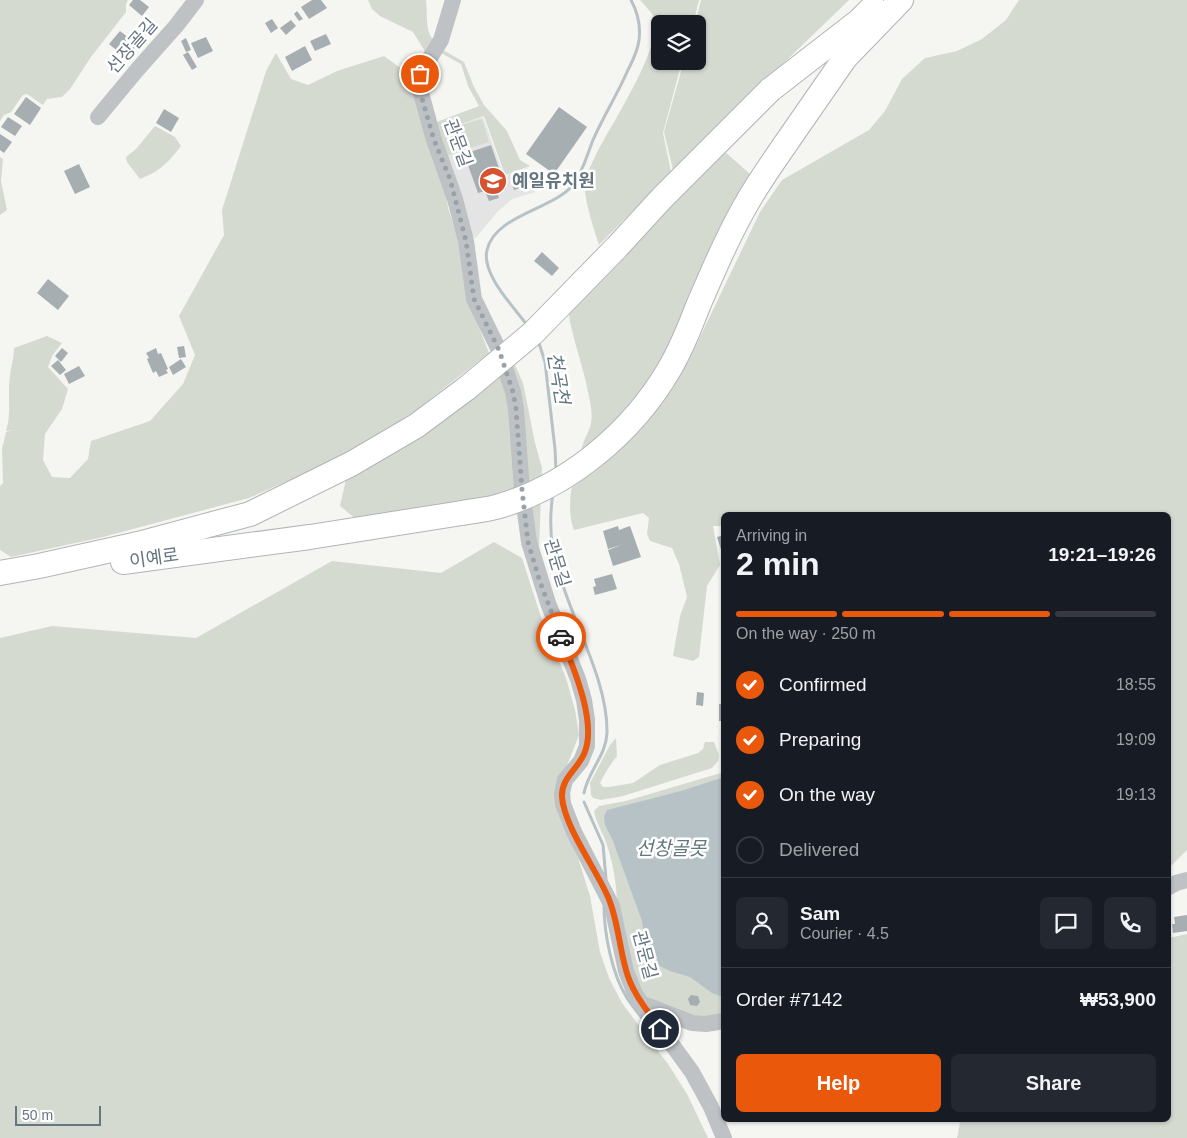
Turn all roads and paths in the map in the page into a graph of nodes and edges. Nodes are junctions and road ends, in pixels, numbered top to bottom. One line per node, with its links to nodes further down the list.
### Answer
1 (196, 0): 5 (street, 선장골길)
2 (453, 0): 10 (street, 관문길)
3 (880, 0): 6 (highway, 이예로, bridge)
4 (901, 0): 7 (highway, 이예로, bridge)
5 (98, 117)
6 (0, 573)
7 (0, 587)
8 (1187, 880): 9 (street)
9 (1171, 886)
10 (641, 1003): 11 (street); 12 (street, 관문길)
11 (721, 1022)
12 (724, 1138)

